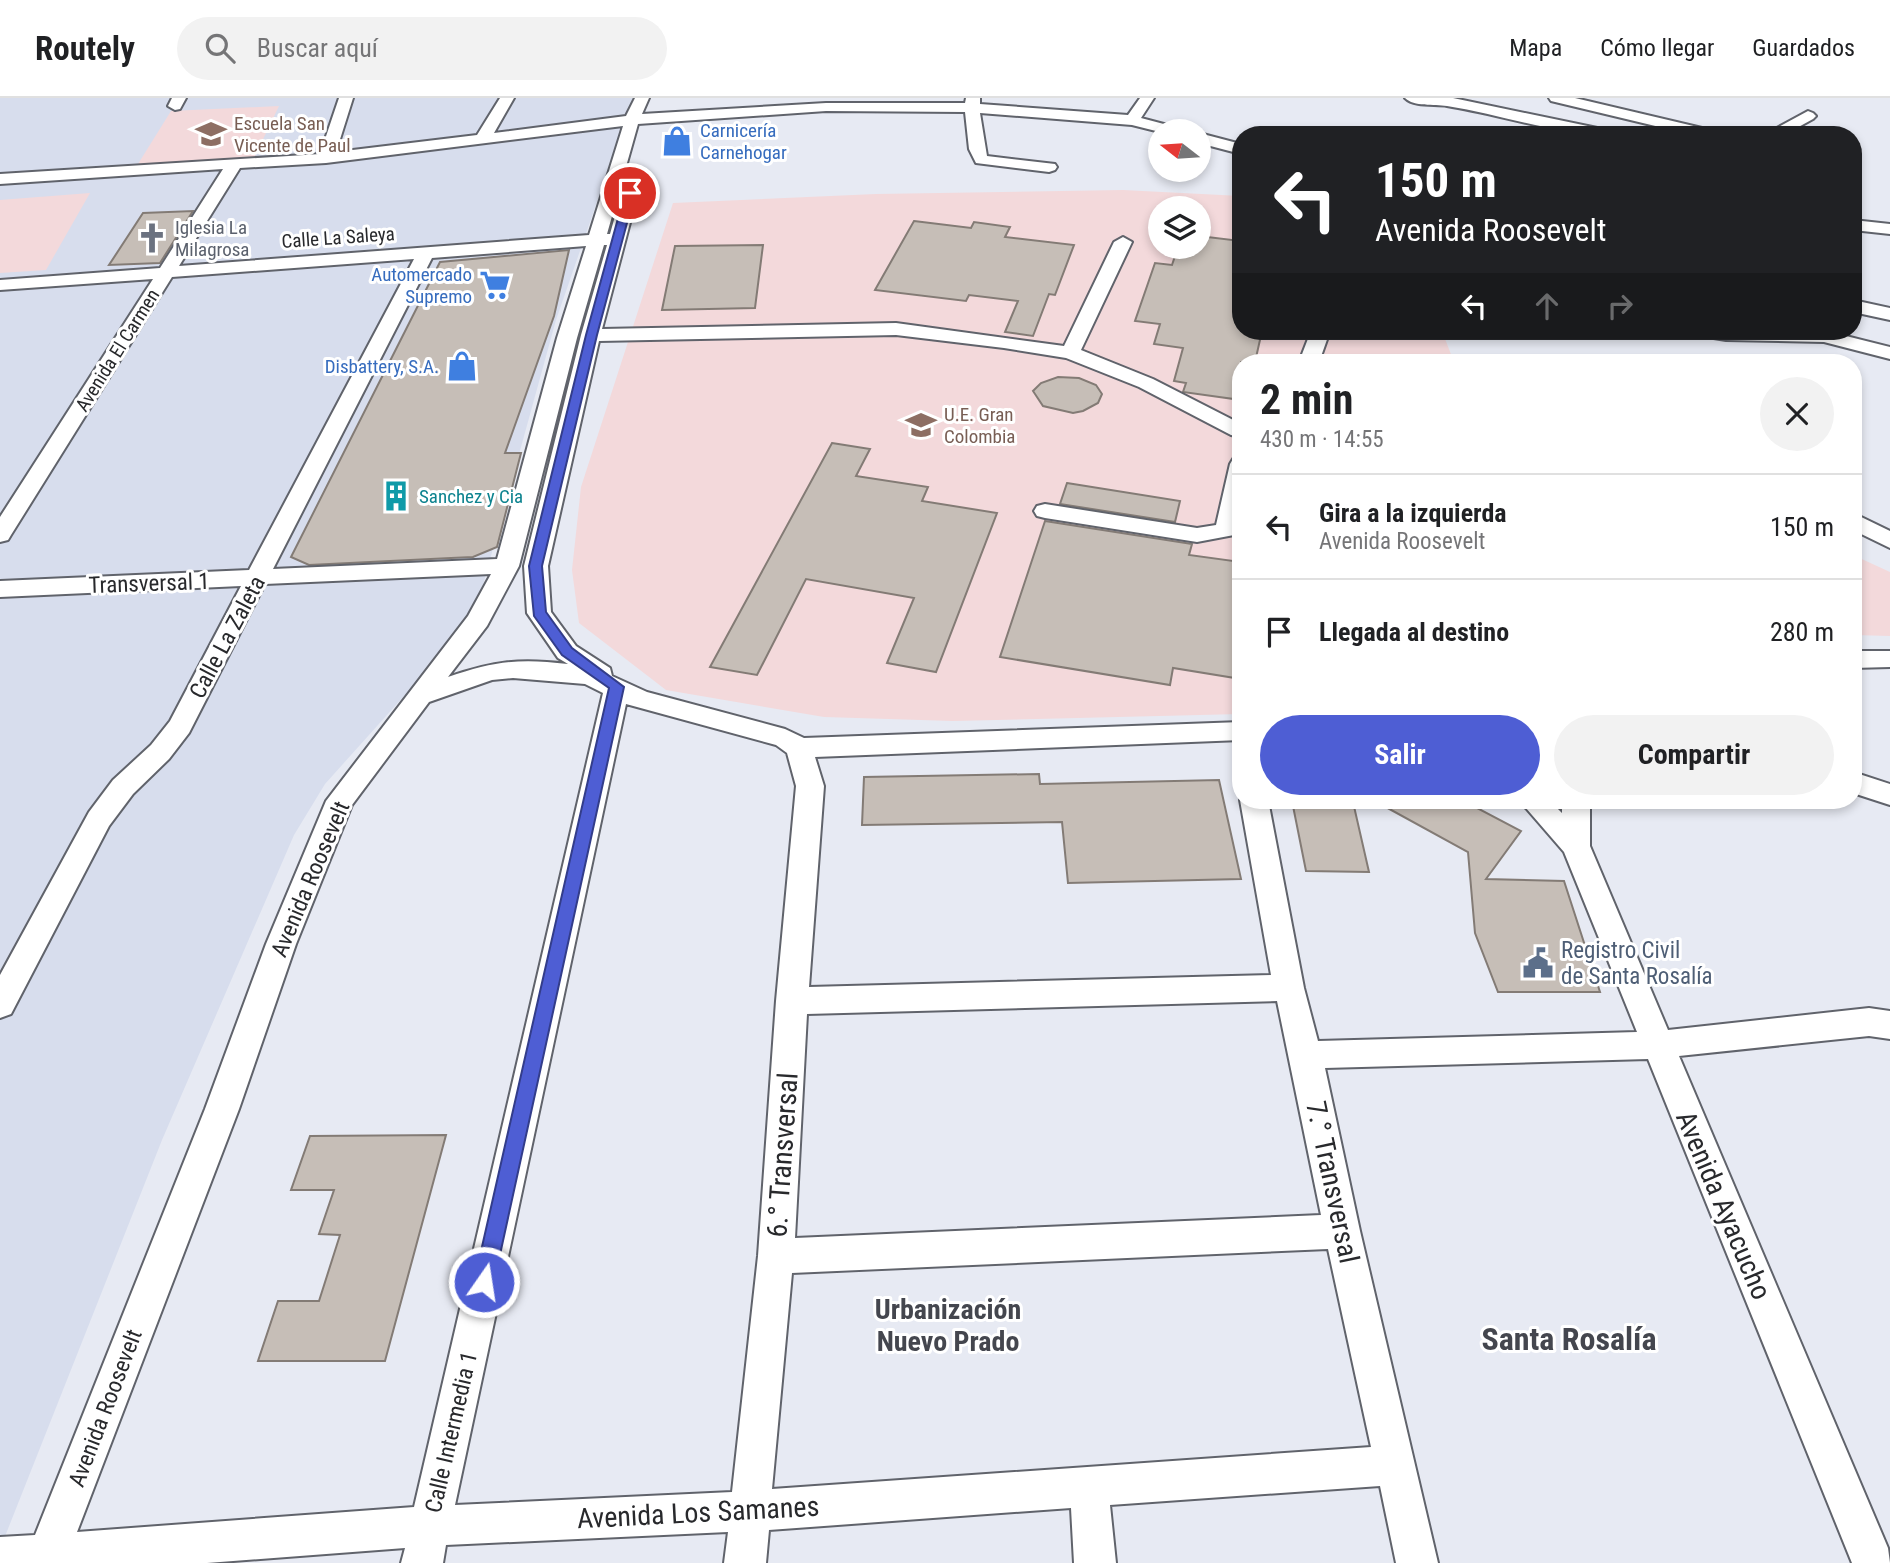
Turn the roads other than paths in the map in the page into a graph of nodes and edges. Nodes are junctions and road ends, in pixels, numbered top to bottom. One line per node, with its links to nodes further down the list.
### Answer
1 (346, 98): 22 (street)
2 (507, 98): 18 (street)
3 (642, 98): 11 (street, Avenida Roosevelt)
4 (658, 98): 14 (street)
5 (1147, 98): 12 (street)
6 (1412, 98): 15 (street)
7 (1556, 98): 16 (street)
8 (827, 102): 9 (street); 14 (street)
9 (972, 103): 12 (street); 24 (street)
10 (1808, 116): 17 (street)
11 (632, 120): 14 (street); 18 (street); 28 (street, Avenida Roosevelt)
12 (1132, 120): 13 (street)
13 (1148, 124)
14 (648, 125)
15 (1564, 126)
16 (1676, 126)
17 (1789, 126)
18 (482, 140): 22 (street)
19 (1211, 141): 20 (street)
20 (1232, 147)
21 (640, 156): 28 (street, Avenida Roosevelt)
22 (326, 158): 23 (street)
23 (234, 165): 25 (street); 31 (street, Avenida El Carmen)
24 (1049, 167)
25 (0, 179)
26 (1862, 226): 27 (street)
27 (1890, 229)
28 (606, 239): 30 (street, Calle La Saleya); 35 (street, Avenida Roosevelt); 45 (street, Avenida Roosevelt)
29 (1123, 242): 37 (street)
30 (427, 251): 31 (street, Calle La Saleya); 46 (street, Calle La Zaleta)
31 (167, 271): 32 (street, Calle La Saleya); 43 (street, Avenida El Carmen)
32 (0, 285)
33 (1862, 308): 34 (street)
34 (1890, 314)
35 (592, 335): 37 (street); 50 (street, Avenida Roosevelt)
36 (1840, 340): 38 (street)
37 (1070, 353): 39 (street)
38 (1890, 353)
39 (1232, 429)
40 (1232, 504): 41 (street)
41 (1045, 511)
42 (1862, 525): 44 (street)
43 (0, 535)
44 (1890, 541)
45 (507, 566): 46 (street, Transversal 1); 51 (street, Avenida Roosevelt)
46 (258, 579): 47 (street, Transversal 1); 62 (street, Calle La Zaleta)
47 (0, 589)
48 (1890, 659): 49 (street)
49 (1862, 660)
50 (617, 687): 51 (street); 53 (street); 71 (street, Calle Intermedia 1)
51 (424, 695): 73 (street, Avenida Roosevelt)
52 (1232, 731): 53 (street)
53 (799, 748): 61 (street, 6.° Transversal)
54 (1862, 785): 55 (street)
55 (1890, 795)
56 (1256, 809): 60 (street, 7.° Transversal)
57 (1541, 809): 59 (street)
58 (1576, 809): 59 (street)
59 (1576, 846): 64 (street, Avenida Ayacucho)
60 (1289, 988): 61 (street); 65 (street, 7.° Transversal)
61 (792, 1001): 67 (street, 6.° Transversal)
62 (0, 1005)
63 (1890, 1025): 64 (street)
64 (1657, 1045): 65 (street); 77 (street, Avenida Ayacucho)
65 (1306, 1055): 66 (street, 7.° Transversal)
66 (1342, 1231): 67 (street); 68 (street, 7.° Transversal)
67 (776, 1256): 70 (street, 6.° Transversal)
68 (1396, 1465): 69 (street, Avenida Los Samanes); 76 (street, 7.° Transversal)
69 (1089, 1488): 70 (street, Avenida Los Samanes); 75 (street)
70 (750, 1511): 71 (street, Avenida Los Samanes); 74 (street, 6.° Transversal)
71 (426, 1544): 73 (street, Avenida Los Samanes)
72 (0, 1558): 73 (street, Avenida Los Samanes)
73 (46, 1560)
74 (745, 1563)
75 (1095, 1563)
76 (1417, 1563)
77 (1873, 1563)

